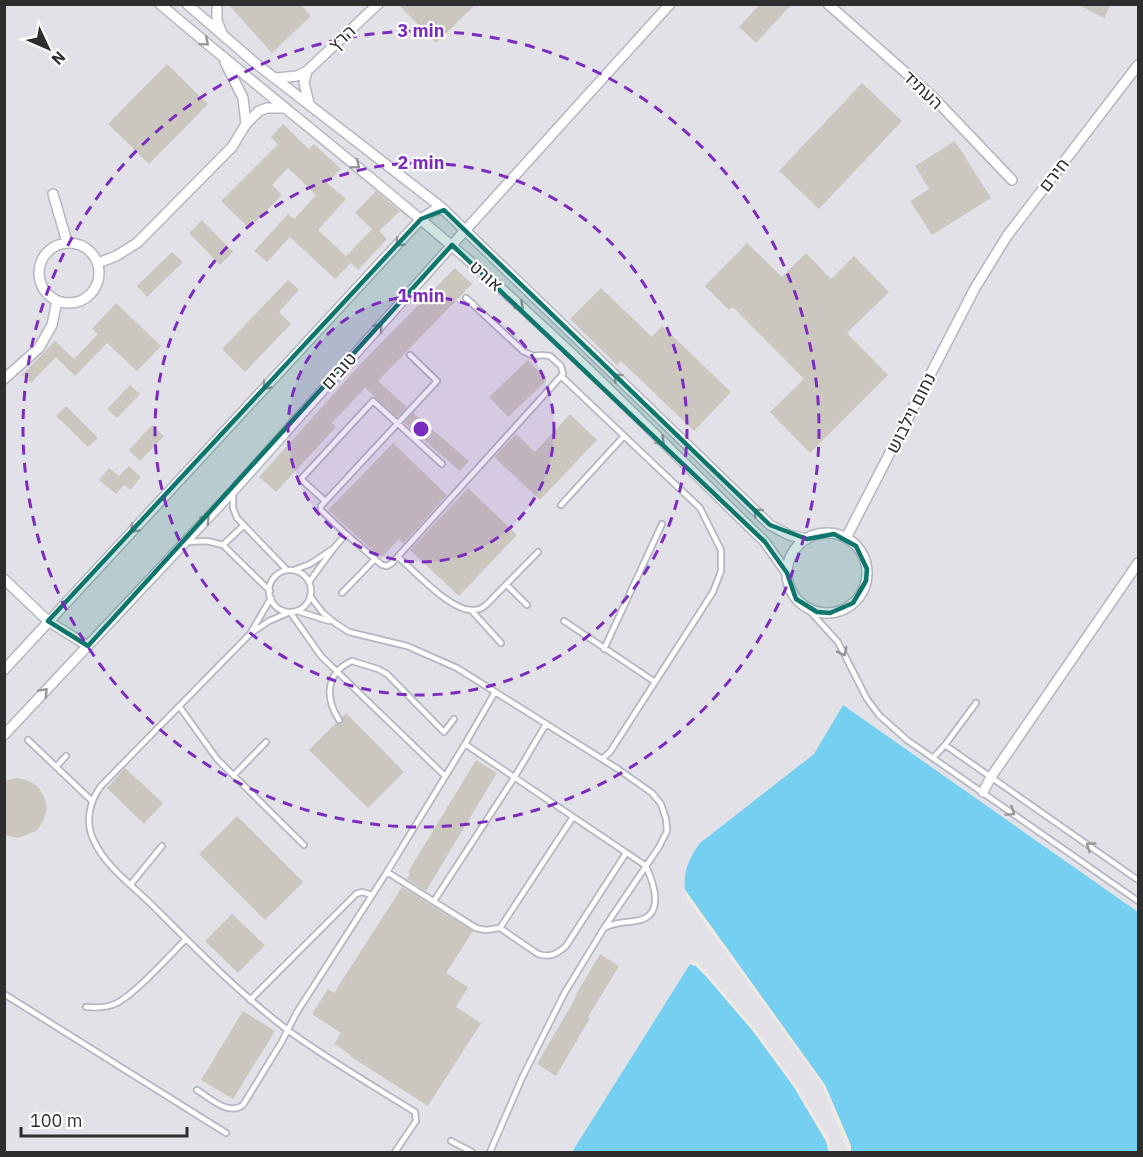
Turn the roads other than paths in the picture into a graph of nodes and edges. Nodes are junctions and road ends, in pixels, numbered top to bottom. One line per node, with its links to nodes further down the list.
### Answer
1 (160, 4): 8 (street, אורט, one-way to 8)
2 (187, 4): 7 (street, אורט)
3 (217, 4): 7 (street)
4 (378, 4): 10 (street, הרץ)
5 (670, 4): 19 (street, טובים)
6 (828, 4): 15 (street, העתיד)
7 (223, 36): 11 (street, אורט)
8 (222, 57): 13 (street, אורט); 14 (street)
9 (1138, 65): 23 (street, חירם)
10 (307, 71): 11 (street); 12 (street)
11 (276, 78): 12 (street, אורט)
12 (309, 104): 17 (street, אורט)
13 (285, 108): 14 (street); 18 (street, אורט, one-way to 18)
14 (246, 124): 22 (street)
15 (1012, 180)
16 (53, 194): 20 (street)
17 (444, 210): 18 (street); 19 (street, אורט)
18 (421, 219): 21 (street, אורט); 61 (street, one-way to 61)
19 (466, 231): 21 (street, טובים); 39 (street, אורט, one-way to 19)
20 (67, 242): 22 (street); 25 (street)
21 (452, 245): 32 (street, טובים, one-way to 21); 49 (street, אורט, one-way to 49)
22 (98, 263): 25 (street)
23 (975, 288): 38 (street, נחום וילבוש)
24 (466, 298): 27 (lane)
25 (57, 301): 28 (street)
26 (410, 354): 29 (lane)
27 (561, 376): 30 (lane); 44 (lane)
28 (4, 379)
29 (397, 424): 31 (lane); 33 (lane); 33 (lane)
30 (624, 436): 34 (lane); 70 (lane)
31 (442, 464)
32 (234, 490): 36 (lane); 40 (street, טובים, one-way to 32)
33 (325, 501): 37 (lane)
34 (561, 505)
35 (662, 524): 67 (lane)
36 (243, 526): 41 (lane); 47 (lane)
37 (346, 534): 42 (lane); 45 (lane)
38 (846, 538): 39 (street); 57 (street)
39 (807, 539): 49 (street)
40 (185, 542): 41 (lane); 66 (street, טובים)
41 (223, 545): 54 (lane)
42 (334, 548): 48 (lane); 51 (lane)
43 (538, 552): 52 (lane)
44 (398, 557): 45 (lane); 58 (lane)
45 (374, 560): 53 (lane)
46 (1138, 563): 88 (street)
47 (287, 570): 48 (lane); 54 (lane)
48 (294, 570): 51 (lane)
49 (787, 573): 57 (street)
50 (4, 579): 61 (street)
51 (309, 582): 55 (lane)
52 (507, 585): 56 (lane); 58 (lane)
53 (342, 593)
54 (270, 594): 60 (lane); 64 (lane)
55 (310, 596): 59 (lane); 63 (lane)
56 (527, 605)
57 (806, 607): 83 (lane, one-way to 83)
58 (471, 610): 65 (lane)
59 (296, 611): 60 (lane); 63 (lane)
60 (290, 612): 64 (lane); 69 (lane)
61 (48, 621): 66 (street); 68 (street)
62 (564, 621): 67 (lane)
63 (335, 623): 71 (lane)
64 (250, 634): 73 (lane)
65 (501, 643)
66 (88, 646): 77 (street, טובים, one-way to 66)
67 (604, 649): 70 (lane)
68 (4, 670)
69 (337, 672): 74 (lane); 75 (lane); 87 (lane)
70 (655, 682): 84 (lane)
71 (495, 692): 76 (lane); 80 (lane)
72 (976, 703): 81 (lane)
73 (179, 706): 86 (lane); 91 (lane)
74 (339, 720)
75 (454, 720)
76 (546, 724): 84 (lane); 89 (lane)
77 (4, 735)
78 (28, 740): 85 (lane)
79 (266, 742): 86 (lane)
80 (465, 744): 87 (lane); 89 (lane)
81 (945, 745): 83 (lane); 88 (lane)
82 (66, 756): 85 (lane)
83 (933, 758): 90 (lane)
84 (602, 759): 96 (lane)
85 (56, 767): 91 (lane)
86 (234, 775): 93 (lane)
87 (445, 776): 97 (lane)
88 (991, 777): 90 (street); 98 (lane, one-way to 88)
89 (514, 778): 92 (lane); 101 (lane)
90 (983, 792): 102 (lane, one-way to 102)
91 (92, 801): 99 (lane)
92 (573, 817): 95 (lane); 103 (lane)
93 (304, 844)
94 (162, 846): 99 (lane)
95 (626, 853): 96 (lane); 103 (lane)
96 (646, 866): 104 (lane); 104 (lane)
97 (387, 872): 100 (lane); 101 (lane)
98 (1138, 880)
99 (131, 884): 105 (lane)
100 (372, 895): 107 (lane); 109 (lane)
101 (434, 901): 103 (lane)
102 (1138, 901)
103 (500, 928)
104 (604, 928): 115 (lane)
105 (186, 939): 107 (lane); 108 (lane)
106 (4, 994): 111 (lane)
107 (250, 1000): 109 (lane)
108 (86, 1007)
109 (288, 1030): 110 (lane); 113 (lane)
110 (197, 1090)
111 (226, 1133)
112 (451, 1141): 114 (lane)
113 (395, 1152)
114 (472, 1152)
115 (490, 1152)

